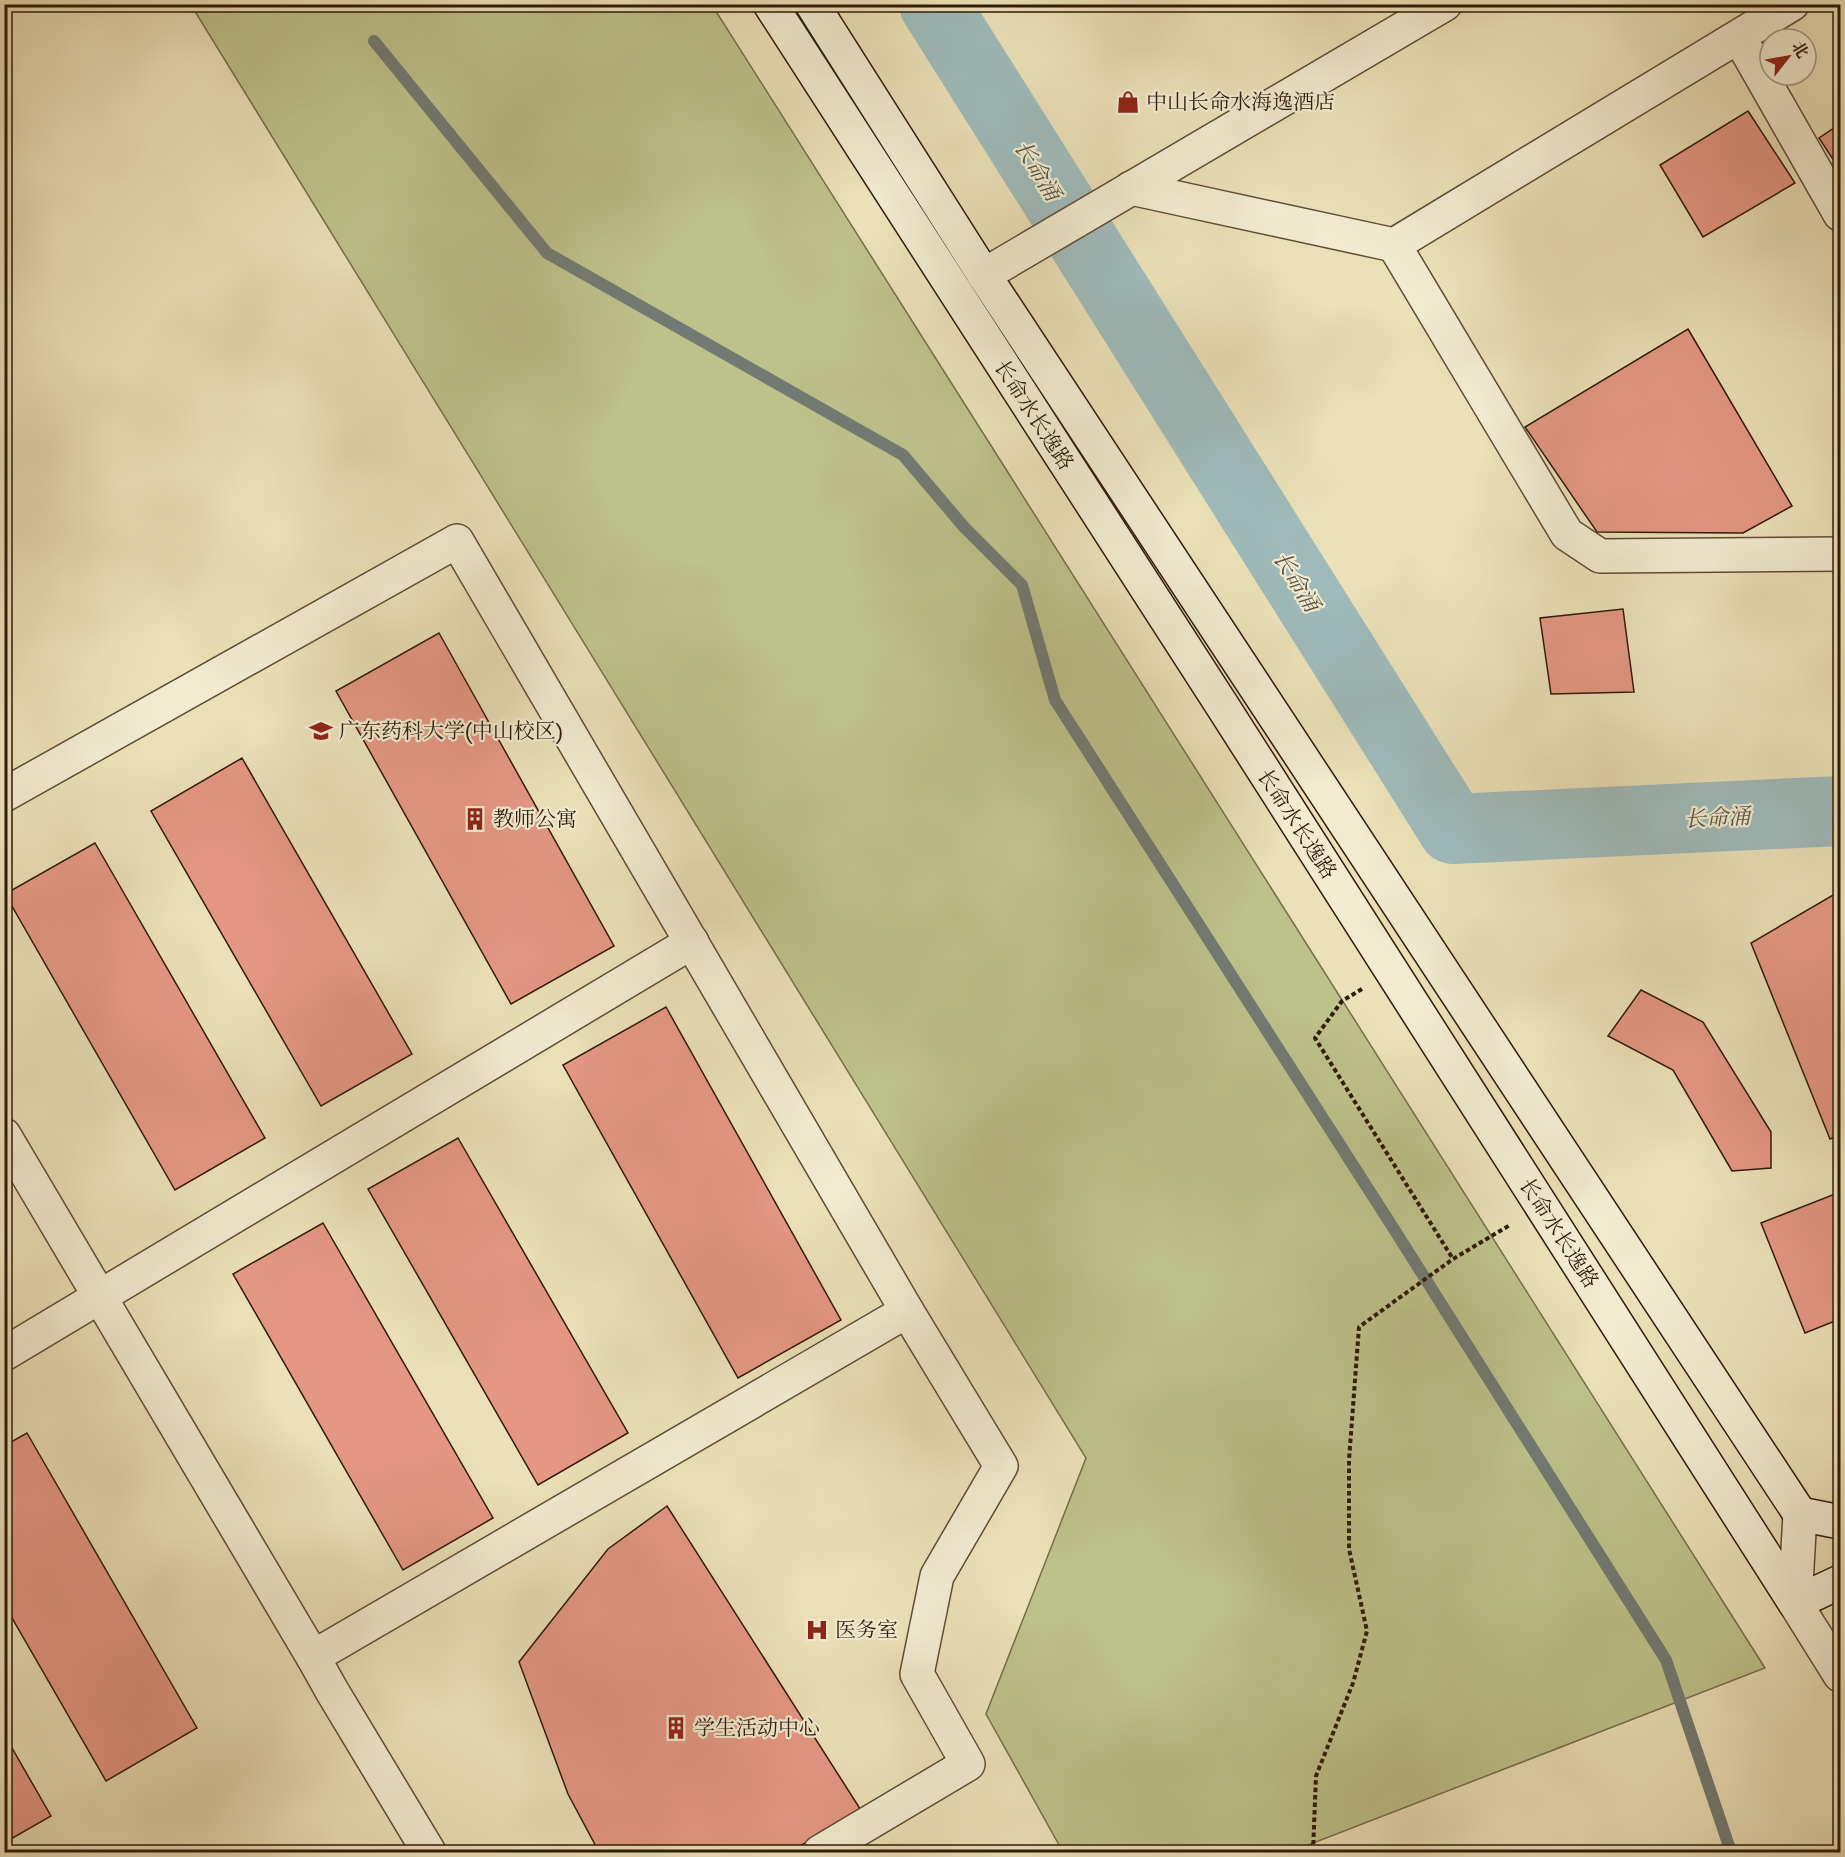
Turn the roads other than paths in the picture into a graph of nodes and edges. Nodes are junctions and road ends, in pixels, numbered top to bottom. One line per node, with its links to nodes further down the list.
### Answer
1 (770, 4): 20 (street, 长命水长逸路)
2 (812, 4): 9 (street, 长命水长逸路)
3 (1445, 4): 6 (street)
4 (1792, 4): 5 (street)
5 (1738, 37): 7 (street); 8 (street)
6 (1131, 188): 8 (street); 9 (street)
7 (1840, 214)
8 (1394, 245): 10 (street)
9 (984, 275): 17 (street, 长命水长逸路)
10 (1840, 554)
11 (4, 795): 12 (street)
12 (692, 942): 14 (street); 15 (street)
13 (4, 1135): 14 (street)
14 (101, 1297): 16 (street); 21 (street)
15 (907, 1311): 21 (street); 24 (street)
16 (4, 1354)
17 (1800, 1514): 18 (street); 20 (street)
18 (1840, 1522)
19 (1840, 1582): 20 (street)
20 (1795, 1603): 22 (street, 长命水长逸路)
21 (313, 1657): 23 (street)
22 (1840, 1675)
23 (429, 1852)
24 (820, 1852)

